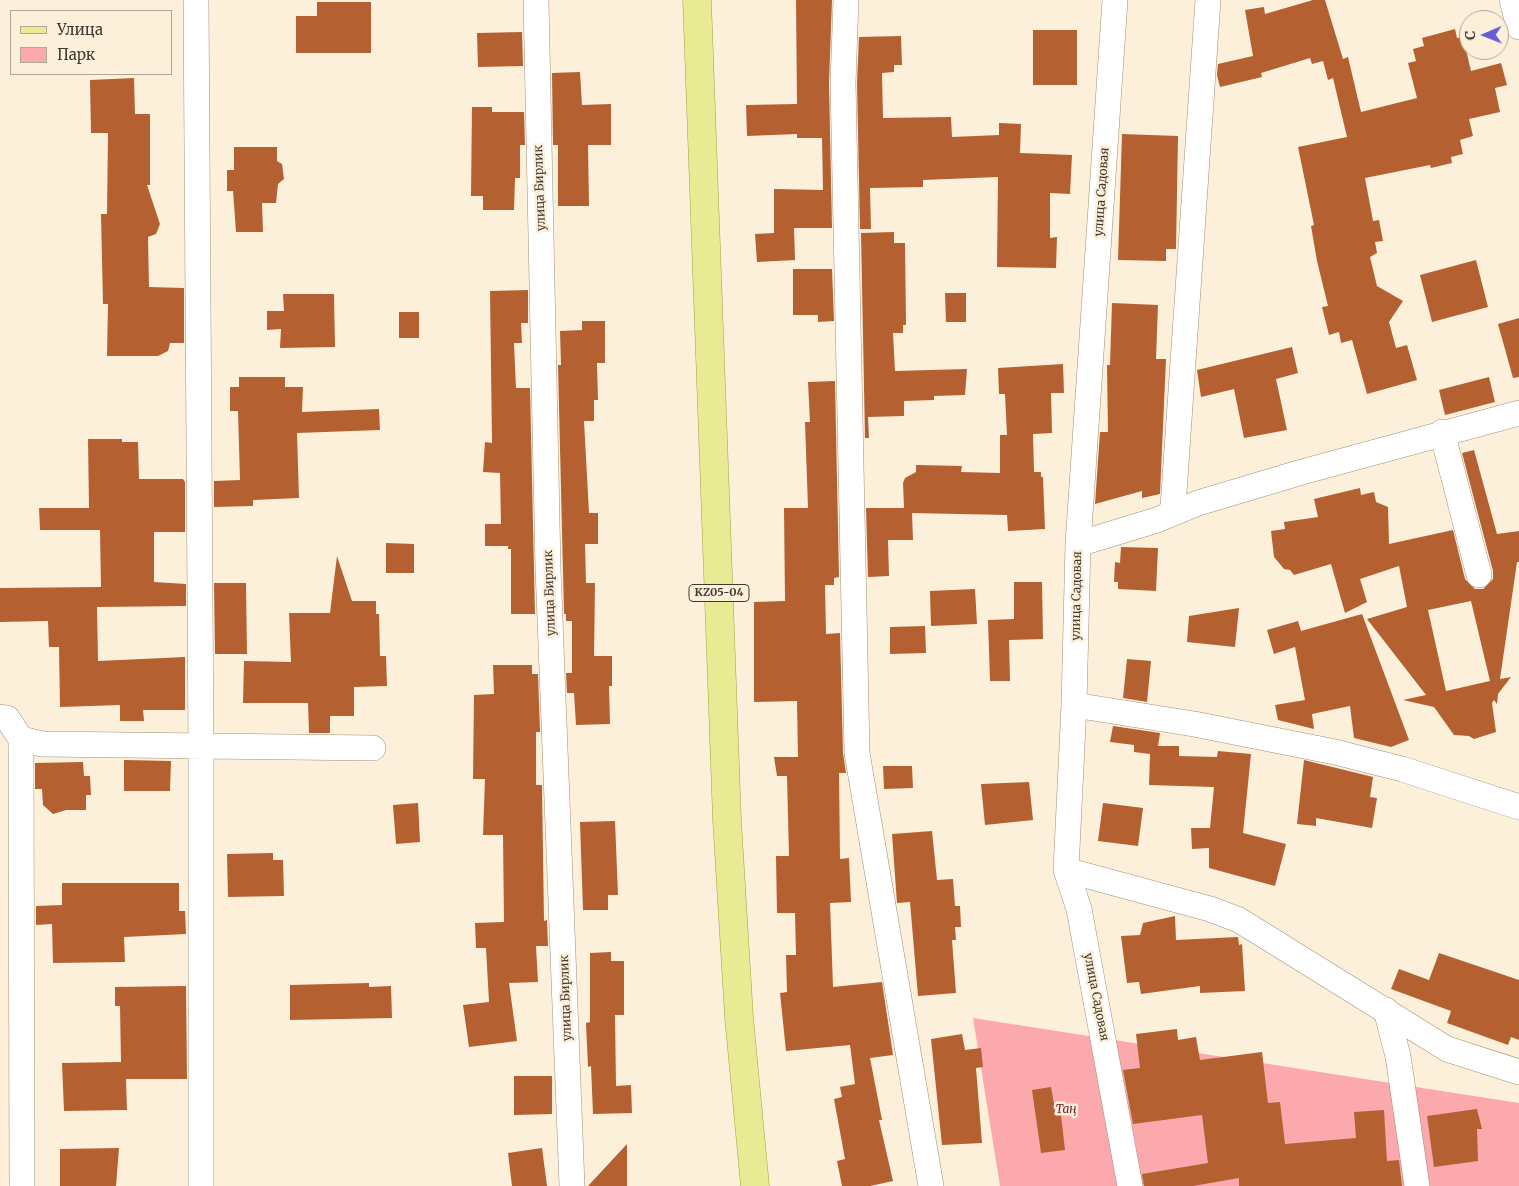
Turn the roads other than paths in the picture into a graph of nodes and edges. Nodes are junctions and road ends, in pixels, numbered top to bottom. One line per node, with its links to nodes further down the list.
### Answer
1 (196, 0): 17 (street)
2 (536, 0): 25 (street, улица Бирлик)
3 (697, 0): 26 (main road, KZ05-04)
4 (846, 0): 27 (street)
5 (1115, 0): 12 (street, улица Садовая)
6 (1208, 0): 11 (street)
7 (1512, 0): 8 (street)
8 (1519, 27)
9 (1519, 413): 10 (street)
10 (1442, 432): 11 (street); 13 (street)
11 (1169, 515): 12 (street)
12 (1078, 544): 14 (street, улица Садовая)
13 (1479, 575)
14 (1074, 705): 19 (street); 20 (street, улица Садовая)
15 (0, 717): 16 (street)
16 (21, 739): 17 (street); 23 (street)
17 (201, 746): 18 (street); 24 (street)
18 (373, 748)
19 (1519, 807)
20 (1066, 870): 21 (street); 28 (street, улица Садовая)
21 (1386, 1010): 22 (street); 29 (street)
22 (1519, 1072)
23 (22, 1186)
24 (201, 1186)
25 (572, 1186)
26 (755, 1186)
27 (930, 1186)
28 (1130, 1186)
29 (1416, 1186)

